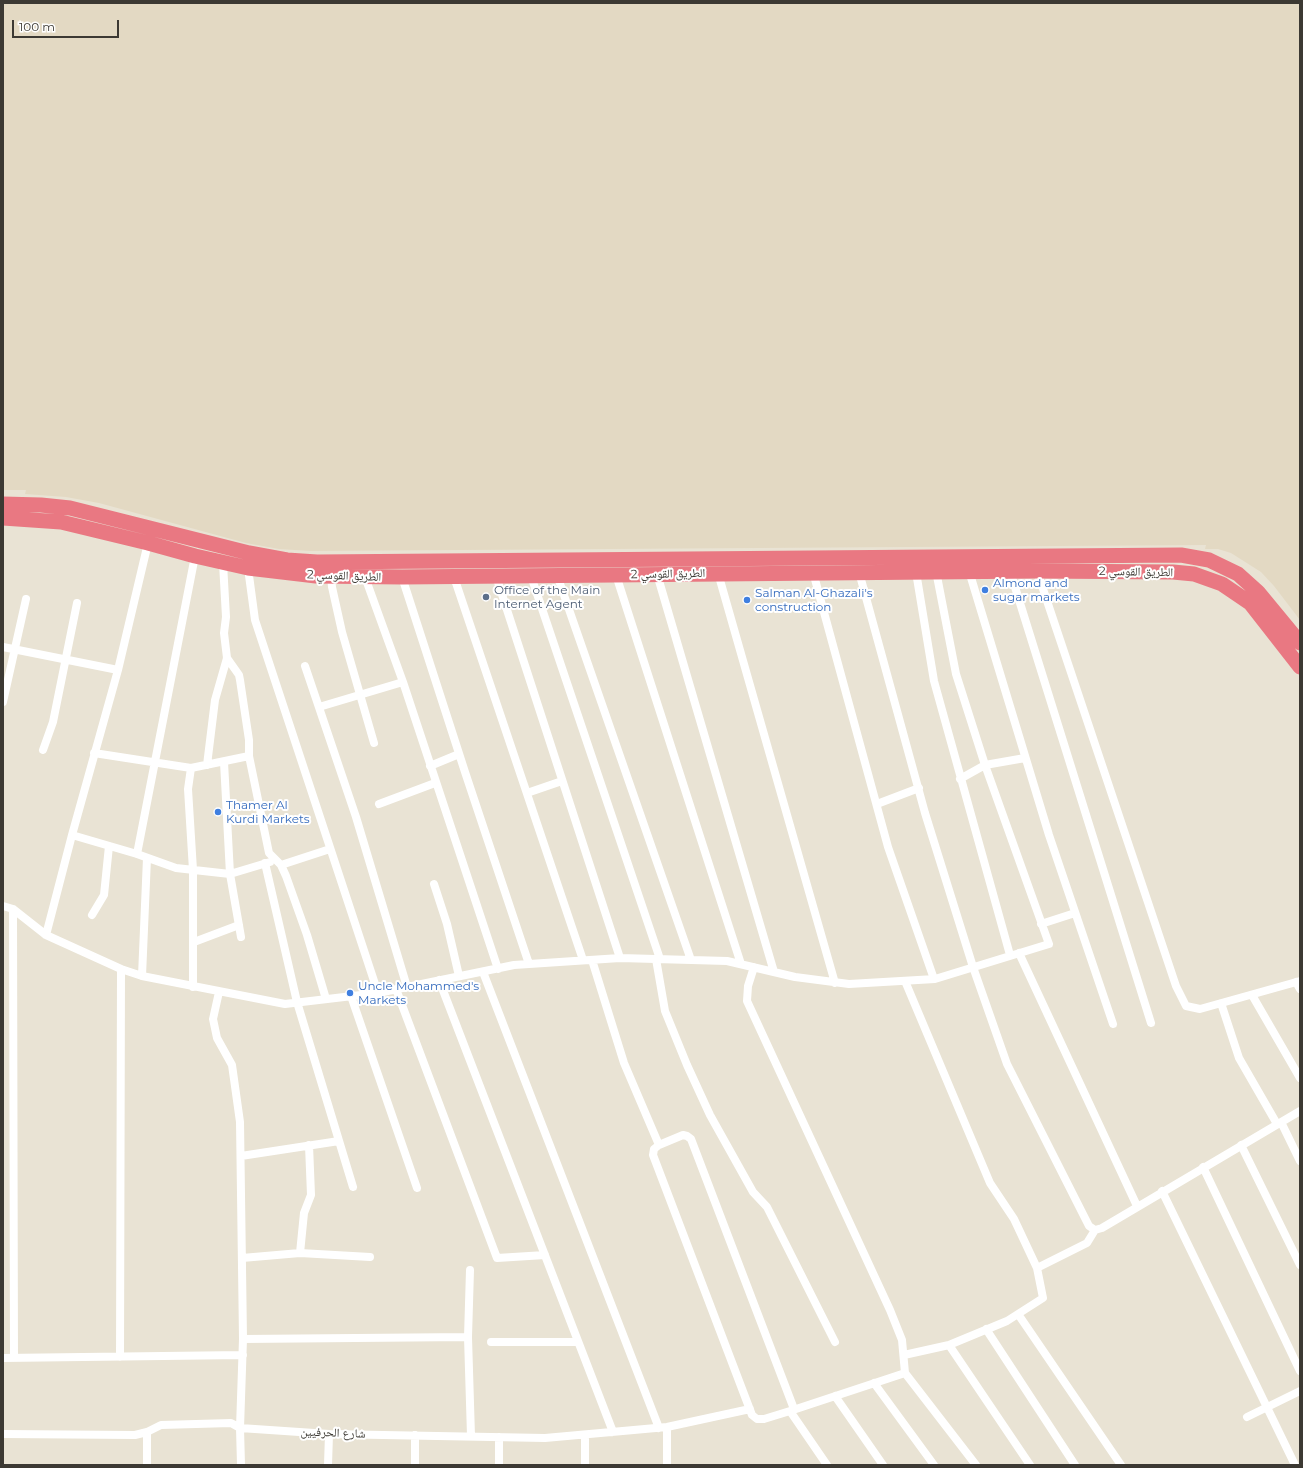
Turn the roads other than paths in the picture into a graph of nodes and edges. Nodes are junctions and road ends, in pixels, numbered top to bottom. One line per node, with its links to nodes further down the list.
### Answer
1 (3, 504): 5 (highway, الطريق القوسي 2)
2 (3, 518): 3 (highway, الطريق القوسي 2)
3 (148, 543): 4 (highway, الطريق القوسي 2); 36 (street)
4 (195, 556): 7 (highway, الطريق القوسي 2); 47 (street)
5 (702, 558): 6 (highway, الطريق القوسي 2); 18 (highway)
6 (725, 558): 16 (highway); 29 (highway, الطريق القوسي 2)
7 (223, 563): 8 (highway, الطريق القوسي 2); 32 (street)
8 (248, 568): 21 (highway, الطريق القوسي 2); 62 (street)
9 (936, 571): 10 (highway, الطريق القوسي 2); 15 (highway, الطريق القوسي 2); 50 (street)
10 (969, 571): 11 (highway, الطريق القوسي 2); 46 (street)
11 (1010, 571): 12 (highway, الطريق القوسي 2); 111 (street)
12 (1037, 571): 35 (highway, الطريق القوسي 2); 110 (street)
13 (813, 572): 14 (highway, الطريق القوسي 2); 16 (highway, الطريق القوسي 2); 59 (street)
14 (860, 572): 15 (highway, الطريق القوسي 2); 56 (street)
15 (916, 572): 53 (street)
16 (722, 573): 18 (highway, الطريق القوسي 2); 99 (street)
17 (657, 574): 18 (highway, الطريق القوسي 2); 20 (highway, الطريق القوسي 2); 93 (street)
18 (701, 574)
19 (557, 575): 20 (highway, الطريق القوسي 2); 24 (highway, الطريق القوسي 2); 85 (street)
20 (616, 575): 87 (street)
21 (331, 576): 25 (highway, الطريق القوسي 2); 38 (street)
22 (454, 576): 23 (highway, الطريق القوسي 2); 26 (highway, الطريق القوسي 2); 57 (street)
23 (496, 576): 24 (highway, الطريق القوسي 2); 54 (street)
24 (531, 576): 82 (street)
25 (365, 577): 26 (highway, الطريق القوسي 2); 37 (street)
26 (402, 577): 44 (street)
27 (26, 599): 31 (street)
28 (77, 603): 33 (street)
29 (1300, 643)
30 (3, 647): 31 (street)
31 (15, 649): 33 (street); 39 (street)
32 (227, 658): 45 (street); 49 (street)
33 (66, 660): 36 (street); 42 (street)
34 (305, 666): 40 (street)
35 (1300, 667)
36 (118, 670): 43 (street)
37 (403, 682): 38 (street); 51 (street)
38 (361, 694): 40 (street); 41 (street)
39 (3, 702)
40 (319, 707): 102 (street)
41 (374, 743)
42 (43, 750)
43 (94, 753): 47 (street); 60 (street)
44 (459, 754): 51 (street); 86 (street)
45 (249, 756): 48 (street); 66 (street)
46 (1025, 758): 50 (street); 72 (street)
47 (155, 762): 52 (street); 63 (street)
48 (224, 762): 49 (street); 68 (street)
49 (207, 765): 52 (street)
50 (985, 765): 53 (street); 74 (street)
51 (430, 766): 55 (street)
52 (191, 768): 67 (street)
53 (960, 779): 80 (street)
54 (562, 781): 57 (street); 81 (street)
55 (435, 783): 58 (street); 91 (street)
56 (919, 788): 59 (street); 89 (street)
57 (527, 793): 83 (street)
58 (379, 804)
59 (877, 804): 96 (street)
60 (72, 835): 61 (street); 76 (street)
61 (109, 846): 63 (street); 73 (street)
62 (330, 849): 66 (street); 105 (street)
63 (137, 854): 64 (street)
64 (147, 858): 67 (street); 94 (street)
65 (265, 863): 66 (street); 68 (street); 109 (street)
66 (278, 863): 108 (street)
67 (193, 870): 68 (street); 78 (street)
68 (230, 874): 75 (street)
69 (434, 884): 95 (street)
70 (3, 906): 71 (street)
71 (13, 909): 76 (street); 147 (street)
72 (1075, 913): 74 (street); 112 (street)
73 (92, 915)
74 (1041, 924): 79 (street)
75 (239, 925): 77 (street); 78 (street)
76 (46, 935): 90 (street)
77 (241, 937)
78 (194, 942): 101 (street)
79 (1019, 953): 80 (street); 126 (street)
80 (1010, 955): 89 (street)
81 (620, 958): 82 (street); 84 (street)
82 (658, 959): 85 (street); 141 (street)
83 (583, 960): 84 (street); 86 (street)
84 (592, 960): 118 (street)
85 (691, 960): 87 (street)
86 (529, 964): 91 (street)
87 (741, 964): 88 (street)
88 (754, 967): 93 (street); 144 (street)
89 (973, 967): 96 (street); 127 (street)
90 (121, 969): 94 (street); 145 (street)
91 (498, 969): 92 (street)
92 (483, 972): 95 (street); 158 (street)
93 (774, 972): 99 (street)
94 (142, 976): 101 (street)
95 (460, 976): 97 (street)
96 (934, 979): 98 (street)
97 (439, 980): 102 (street); 129 (street)
98 (905, 981): 99 (street); 133 (street)
99 (835, 983)
100 (1299, 984): 106 (street)
101 (193, 987): 104 (street)
102 (407, 987): 103 (street)
103 (396, 989): 105 (street); 129 (street)
104 (219, 992): 109 (street); 120 (street)
105 (378, 993): 107 (street)
106 (1252, 994): 110 (street); 113 (street)
107 (351, 996): 108 (street); 124 (street)
108 (326, 999): 109 (street)
109 (297, 1002): 116 (street)
110 (1221, 1003): 115 (street)
111 (1151, 1023)
112 (1113, 1024)
113 (1300, 1078)
114 (1300, 1111): 115 (street)
115 (1279, 1123): 119 (street); 121 (street)
116 (339, 1141): 117 (street); 123 (street)
117 (309, 1145): 120 (street); 128 (street)
118 (659, 1145): 154 (street); 155 (street)
119 (1242, 1145): 122 (street); 132 (street)
120 (241, 1156): 131 (street)
121 (1300, 1161)
122 (1203, 1167): 125 (street); 148 (street)
123 (353, 1187)
124 (417, 1188)
125 (1162, 1192): 126 (street); 153 (street)
126 (1137, 1206): 127 (street)
127 (1095, 1230): 133 (street)
128 (300, 1253): 130 (street); 131 (street)
129 (544, 1255): 140 (street)
130 (370, 1257)
131 (242, 1258): 138 (street)
132 (1300, 1265)
133 (1037, 1268): 135 (street)
134 (470, 1270): 137 (street)
135 (1018, 1314): 136 (street); 180 (street)
136 (986, 1329): 142 (street); 179 (street)
137 (468, 1337): 138 (street); 165 (street)
138 (244, 1339): 143 (street)
139 (491, 1342): 140 (street)
140 (578, 1342): 160 (street)
141 (836, 1342)
142 (949, 1345): 144 (street); 178 (street)
143 (243, 1355): 145 (street); 157 (street)
144 (904, 1355): 149 (street)
145 (120, 1357): 147 (street)
146 (3, 1358): 147 (street)
147 (14, 1358)
148 (1300, 1371)
149 (905, 1373): 150 (street); 177 (street)
150 (874, 1383): 152 (street); 176 (street)
151 (1300, 1391): 153 (street)
152 (835, 1396): 155 (street); 175 (street)
153 (1267, 1407): 156 (street); 181 (street)
154 (750, 1409): 155 (street); 158 (street, شارع الحرفيين)
155 (792, 1410): 174 (street)
156 (1247, 1417)
157 (240, 1428): 159 (street, شارع الحرفيين); 162 (street, شارع الحرفيين); 168 (street)
158 (663, 1428): 160 (street, شارع الحرفيين); 173 (street)
159 (147, 1432): 161 (street, شارع الحرفيين); 167 (street)
160 (613, 1432): 164 (street, شارع الحرفيين)
161 (3, 1434)
162 (329, 1434): 163 (street, شارع الحرفيين); 169 (street)
163 (415, 1435): 165 (street, شارع الحرفيين); 170 (street)
164 (585, 1435): 166 (street, شارع الحرفيين); 172 (street)
165 (471, 1436): 166 (street, شارع الحرفيين)
166 (498, 1437): 171 (street)
167 (147, 1465)
168 (241, 1465)
169 (328, 1465)
170 (415, 1465)
171 (499, 1465)
172 (586, 1465)
173 (667, 1465)
174 (827, 1465)
175 (883, 1465)
176 (934, 1465)
177 (976, 1465)
178 (1030, 1465)
179 (1075, 1465)
180 (1121, 1465)
181 (1295, 1465)

